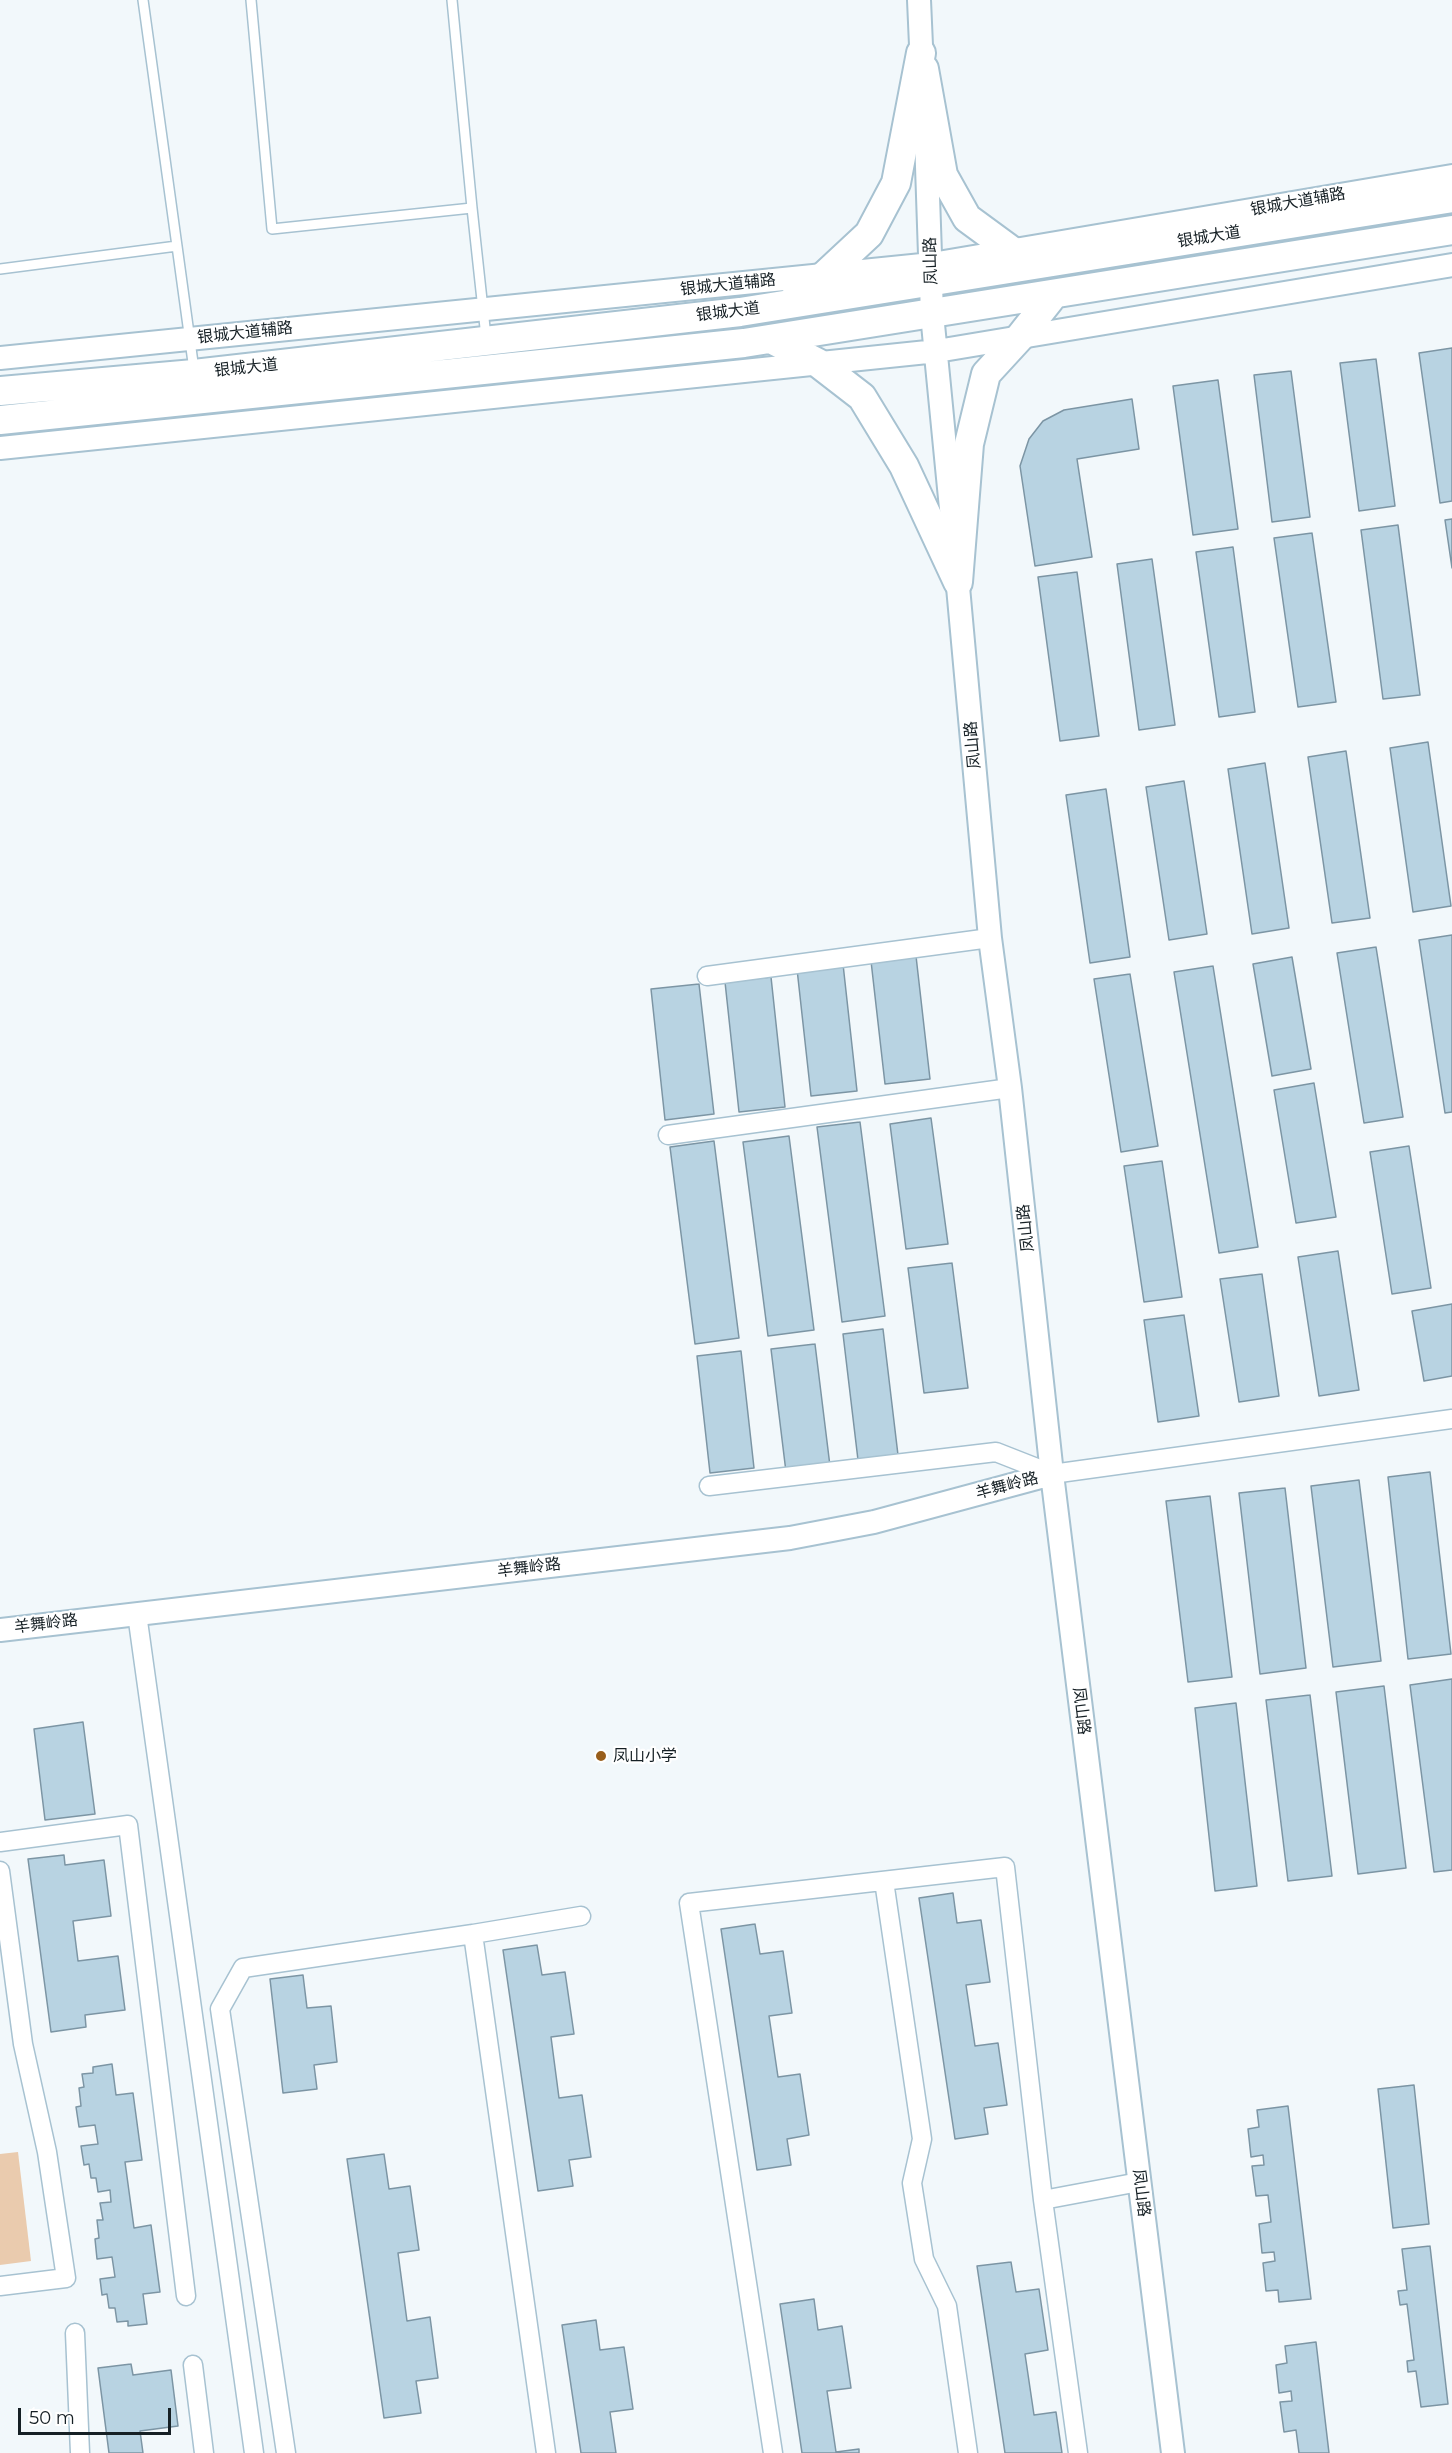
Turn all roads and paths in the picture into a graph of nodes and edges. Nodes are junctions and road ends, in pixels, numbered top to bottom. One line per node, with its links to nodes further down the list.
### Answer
1 (144, 0): 10 (lane)
2 (251, 0): 8 (lane)
3 (452, 0): 8 (lane)
4 (919, 0): 5 (street, 凤山路)
5 (921, 53): 11 (main road); 15 (street, 凤山路); 16 (main road)
6 (1452, 176): 11 (street, 银城大道辅路)
7 (1452, 198): 12 (main road, 银城大道)
8 (472, 208): 22 (lane)
9 (1452, 230): 17 (main road, 银城大道)
10 (177, 246): 14 (lane); 26 (lane)
11 (1012, 251): 12 (main road); 15 (street, 银城大道辅路)
12 (1047, 263): 15 (main road, 银城大道)
13 (1452, 265): 20 (street)
14 (0, 269)
15 (932, 273): 16 (street, 银城大道辅路); 18 (main road, 银城大道); 19 (street, 凤山路)
16 (825, 275): 18 (main road); 24 (street, 银城大道辅路)
17 (1054, 294): 19 (main road, 银城大道); 20 (main road)
18 (787, 304): 22 (main road, 银城大道)
19 (932, 314): 21 (main road, 银城大道); 23 (street, 凤山路)
20 (1020, 337): 23 (street); 30 (main road)
21 (771, 339): 25 (main road); 28 (main road, 银城大道)
22 (486, 340): 26 (main road, 银城大道)
23 (937, 351): 25 (street); 30 (street, 凤山路)
24 (0, 358)
25 (818, 363): 29 (street); 30 (main road)
26 (194, 374): 27 (main road, 银城大道)
27 (0, 391)
28 (0, 420)
29 (0, 448)
30 (958, 582): 31 (street, 凤山路)
31 (990, 938): 32 (street); 33 (street, 凤山路)
32 (706, 976)
33 (1010, 1088): 34 (street); 36 (street, 凤山路)
34 (668, 1135)
35 (1452, 1419): 36 (street)
36 (1052, 1474): 37 (street); 38 (street, 羊舞岭路); 45 (street, 凤山路)
37 (709, 1486)
38 (137, 1614): 39 (street, 羊舞岭路); 53 (street)
39 (0, 1630)
40 (0, 1842): 48 (street)
41 (0, 1871): 47 (street)
42 (884, 1881): 46 (street); 56 (street); 57 (street)
43 (581, 1916): 44 (street)
44 (472, 1934): 54 (street); 55 (street)
45 (1139, 2182): 46 (street); 59 (street, 凤山路)
46 (1043, 2200): 58 (street)
47 (0, 2286)
48 (186, 2296)
49 (75, 2333): 51 (street)
50 (193, 2365): 52 (street)
51 (80, 2453)
52 (204, 2453)
53 (254, 2453)
54 (286, 2453)
55 (546, 2453)
56 (773, 2453)
57 (968, 2453)
58 (1078, 2453)
59 (1173, 2453)

